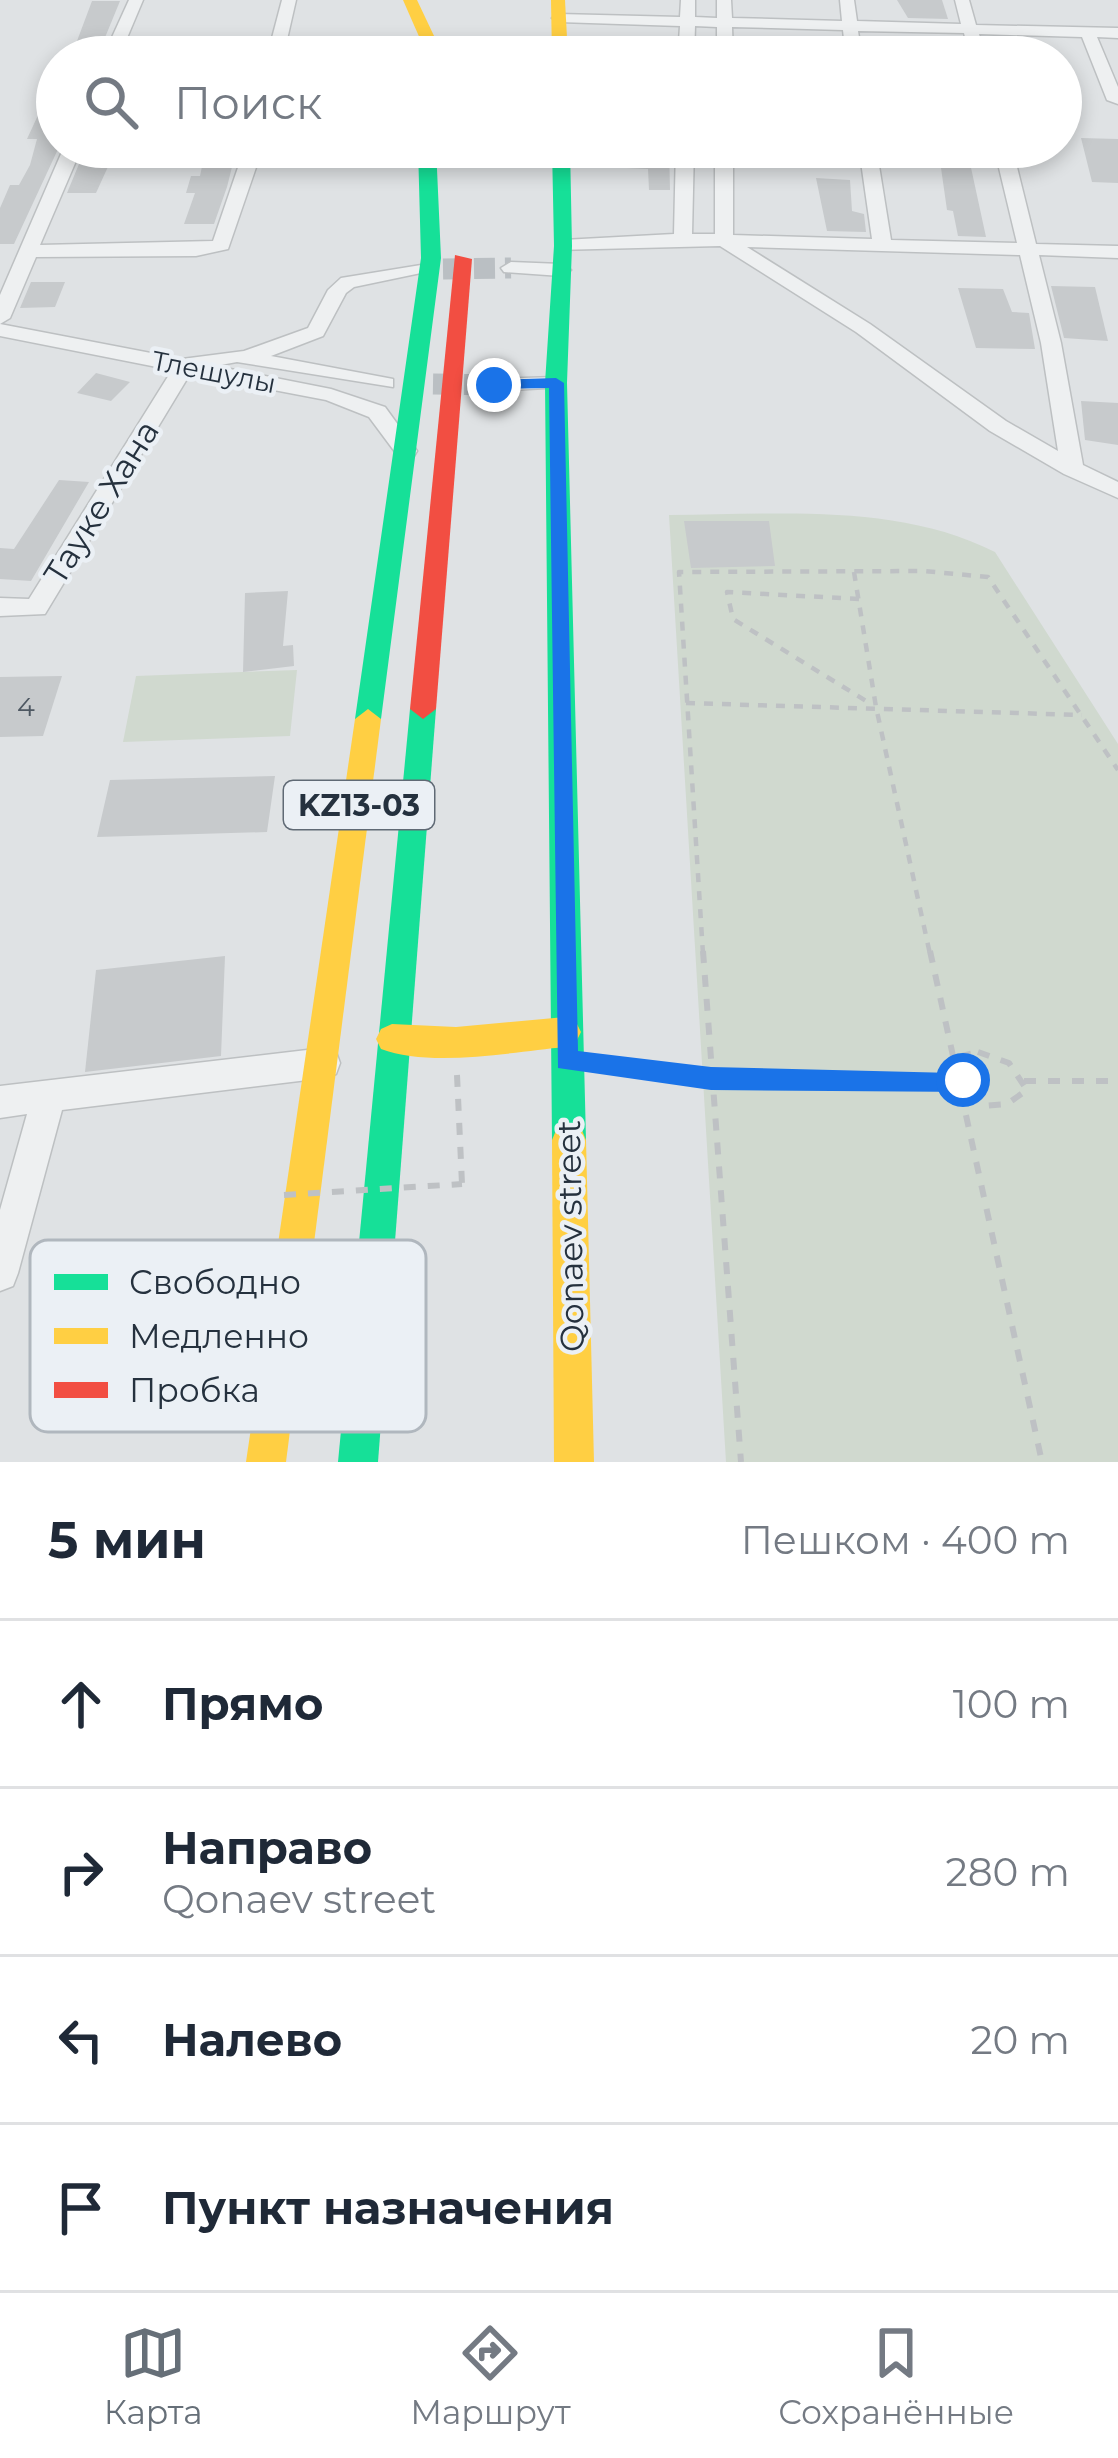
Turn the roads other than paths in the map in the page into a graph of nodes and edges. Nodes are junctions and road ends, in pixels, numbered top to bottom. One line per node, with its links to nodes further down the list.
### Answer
1 (136, 0): 16 (street)
2 (290, 0): 17 (street)
3 (385, 0): 18 (main road)
4 (410, 0): 19 (main road)
5 (688, 0): 10 (street)
6 (724, 0): 11 (street)
7 (847, 0): 12 (street)
8 (962, 0): 13 (street)
9 (558, 9): 10 (street)
10 (687, 21): 11 (street); 20 (street)
11 (725, 23): 12 (street); 21 (street)
12 (850, 26): 13 (street); 22 (street)
13 (970, 29): 14 (street); 23 (street)
14 (1088, 33): 15 (street); 24 (street)
15 (1118, 33)
16 (120, 36)
17 (281, 36)
18 (401, 36)
19 (426, 36)
20 (687, 36)
21 (725, 36)
22 (851, 36)
23 (972, 36)
24 (1115, 100)
25 (64, 168): 38 (street)
26 (247, 168): 38 (street)
27 (428, 168): 50 (main road, KZ13-03)
28 (561, 168): 40 (main road, Qonaev street)
29 (685, 168): 34 (street)
30 (724, 168): 35 (street)
31 (871, 168): 36 (street)
32 (1008, 168): 37 (street)
33 (462, 238): 54 (main road, KZ13-03)
34 (683, 239): 35 (street); 40 (street)
35 (724, 240): 36 (street); 51 (street)
36 (882, 242): 37 (street)
37 (1026, 247): 39 (street); 51 (street)
38 (28, 251): 43 (street)
39 (1118, 252)
40 (562, 258): 41 (street); 48 (main road, Qonaev street)
41 (511, 268)
42 (414, 269): 45 (street)
43 (0, 318)
44 (0, 331): 46 (street, Тлешулы)
45 (237, 356): 46 (street); 47 (street)
46 (184, 365): 50 (street, Тлешулы); 53 (street, Тауке Хана)
47 (386, 382)
48 (556, 383): 49 (street); 55 (main road, Qonaev street)
49 (494, 385)
50 (406, 451): 56 (main road, KZ13-03)
51 (1072, 469): 52 (street)
52 (1118, 491)
53 (0, 608)
54 (392, 1039): 55 (main road); 60 (main road, KZ13-03)
55 (566, 1046): 66 (main road, Qonaev street)
56 (324, 1063): 57 (street); 59 (main road, KZ13-03)
57 (49, 1096): 58 (street); 61 (street)
58 (0, 1102)
59 (298, 1240)
60 (376, 1240)
61 (0, 1273)
62 (270, 1432): 64 (main road, KZ13-03)
63 (360, 1432): 65 (main road, KZ13-03)
64 (266, 1462)
65 (358, 1462)
66 (574, 1462)

